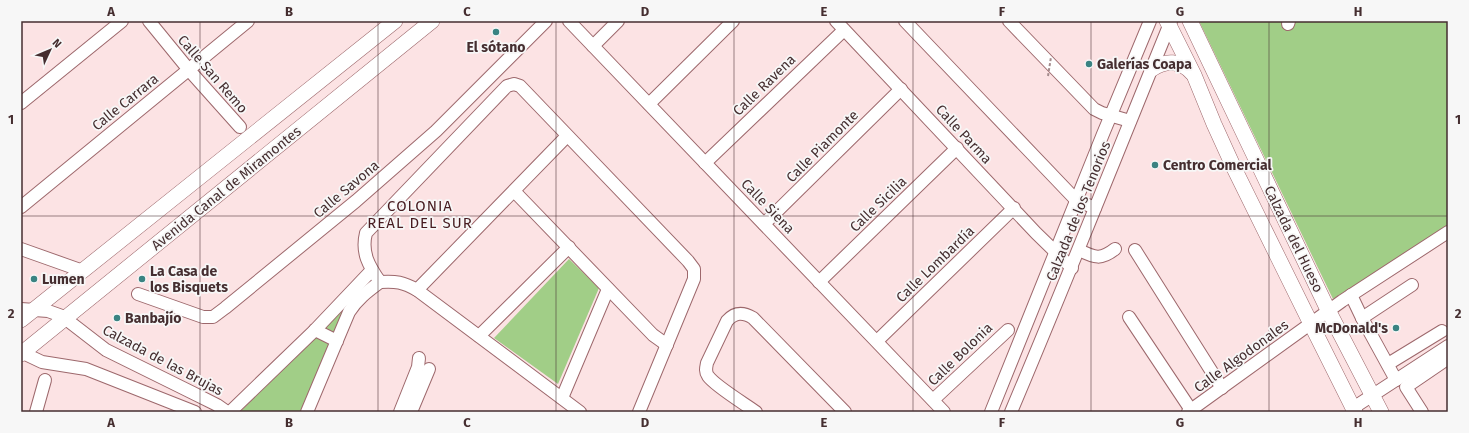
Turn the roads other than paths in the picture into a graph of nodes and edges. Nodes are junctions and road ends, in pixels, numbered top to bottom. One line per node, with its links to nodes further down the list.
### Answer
1 (122, 21): 21 (street)
2 (149, 21): 18 (street, Calle San Remo)
3 (248, 21): 18 (street, Calle Carrara)
4 (395, 21): 44 (main road, Avenida Canal de Miramontes)
5 (432, 21): 57 (main road, Avenida Canal de Miramontes)
6 (546, 21): 51 (street, Calle Savona)
7 (569, 21): 16 (street, Calle Siena)
8 (618, 21): 16 (street)
9 (734, 21): 22 (street)
10 (905, 21): 30 (street)
11 (1009, 21): 23 (street)
12 (1150, 21): 23 (street, Calzada de los Tenorios)
13 (1190, 21): 55 (main road, Calzada del Hueso)
14 (1169, 23): 17 (street, Calzada de los Tenorios); 19 (main road, Calzada del Hueso)
15 (840, 25): 20 (street, Calle Parma); 28 (street, Calle Ravena)
16 (593, 46): 22 (street, Calle Siena)
17 (1152, 69): 19 (main road); 24 (street, Calzada de los Tenorios)
18 (189, 70): 25 (street, Calle San Remo); 31 (street, Calle Carrara)
19 (1194, 74): 60 (main road, Calzada del Hueso)
20 (901, 89): 27 (street, Calle Parma); 34 (street, Calle Piamonte)
21 (21, 103)
22 (649, 104): 28 (street, Calle Siena)
23 (1110, 116): 24 (street); 30 (street, Calzada de los Tenorios)
24 (1130, 120): 33 (street, Calzada de los Tenorios)
25 (240, 127)
26 (567, 136): 29 (street); 43 (street); 67 (street)
27 (957, 148): 32 (street, Calle Parma); 46 (street, Calle Sicilia)
28 (705, 163): 34 (street, Calle Siena)
29 (514, 190): 36 (street); 50 (street)
30 (1076, 200): 33 (street); 41 (street, Calzada de los Tenorios)
31 (21, 207)
32 (1014, 208): 41 (street, Calle Parma); 66 (street, Calle Lombardía)
33 (1095, 208): 39 (street, Calzada de los Tenorios)
34 (764, 224): 46 (street, Calle Siena)
35 (1448, 232): 52 (street, Calle Algodonales)
36 (569, 247): 48 (street); 64 (street)
37 (21, 249): 44 (street)
38 (1115, 249): 39 (street)
39 (1079, 250): 42 (street, Calzada de los Tenorios)
40 (1134, 250): 76 (street)
41 (1055, 252): 42 (street, Calle Parma); 49 (street, Calzada de los Tenorios)
42 (1072, 268): 53 (street, Calzada de los Tenorios)
43 (372, 270): 45 (street); 61 (street)
44 (83, 271): 54 (main road, Avenida Canal de Miramontes)
45 (380, 282): 50 (street); 65 (street)
46 (820, 282): 66 (street, Calle Siena)
47 (1412, 285): 58 (street)
48 (608, 288): 67 (street); 79 (street)
49 (1041, 289): 53 (street); 96 (street, Calzada de los Tenorios)
50 (417, 290): 64 (street)
51 (138, 294)
52 (1351, 295): 55 (street, Calle Algodonales); 58 (street)
53 (1060, 296): 97 (street, Calzada de los Tenorios)
54 (27, 309): 57 (street, Calzada de las Brujas); 59 (main road, Avenida Canal de Miramontes)
55 (1328, 310): 60 (street, Calle Algodonales); 78 (main road, Calzada del Hueso)
56 (1129, 317): 84 (street)
57 (66, 318): 68 (main road, Avenida Canal de Miramontes); 75 (street, Calzada de las Brujas)
58 (1362, 318): 71 (street)
59 (21, 320)
60 (1310, 324): 76 (street, Calle Algodonales); 83 (main road, Calzada del Hueso)
61 (315, 330): 65 (street); 87 (street)
62 (1008, 330): 80 (street, Calle Bolonia)
63 (1442, 331): 71 (street)
64 (479, 336): 79 (street)
65 (337, 341): 88 (street)
66 (877, 341): 80 (street, Calle Siena)
67 (667, 345): 92 (street)
68 (21, 353): 81 (street)
69 (1446, 354): 74 (street); 99 (street)
70 (419, 358): 89 (street)
71 (1388, 364): 74 (street)
72 (429, 369): 90 (street)
73 (45, 380): 85 (street)
74 (1396, 380): 78 (street)
75 (179, 387): 77 (street, Calzada de las Brujas); 81 (street)
76 (1222, 388): 84 (street, Calle Algodonales)
77 (193, 393): 82 (street); 86 (street, Calzada de las Brujas)
78 (1373, 396): 83 (street); 98 (main road, Calzada del Hueso)
79 (562, 398): 91 (street)
80 (933, 400): 95 (street, Calle Siena)
81 (171, 406): 82 (street)
82 (191, 410)
83 (1354, 410)
84 (1190, 411)
85 (36, 412)
86 (226, 412)
87 (230, 412)
88 (307, 412)
89 (400, 412)
90 (411, 412)
91 (580, 412)
92 (639, 412)
93 (756, 412): 94 (street)
94 (845, 412)
95 (944, 412)
96 (991, 412)
97 (1011, 412)
98 (1381, 412)
99 (1422, 412)

